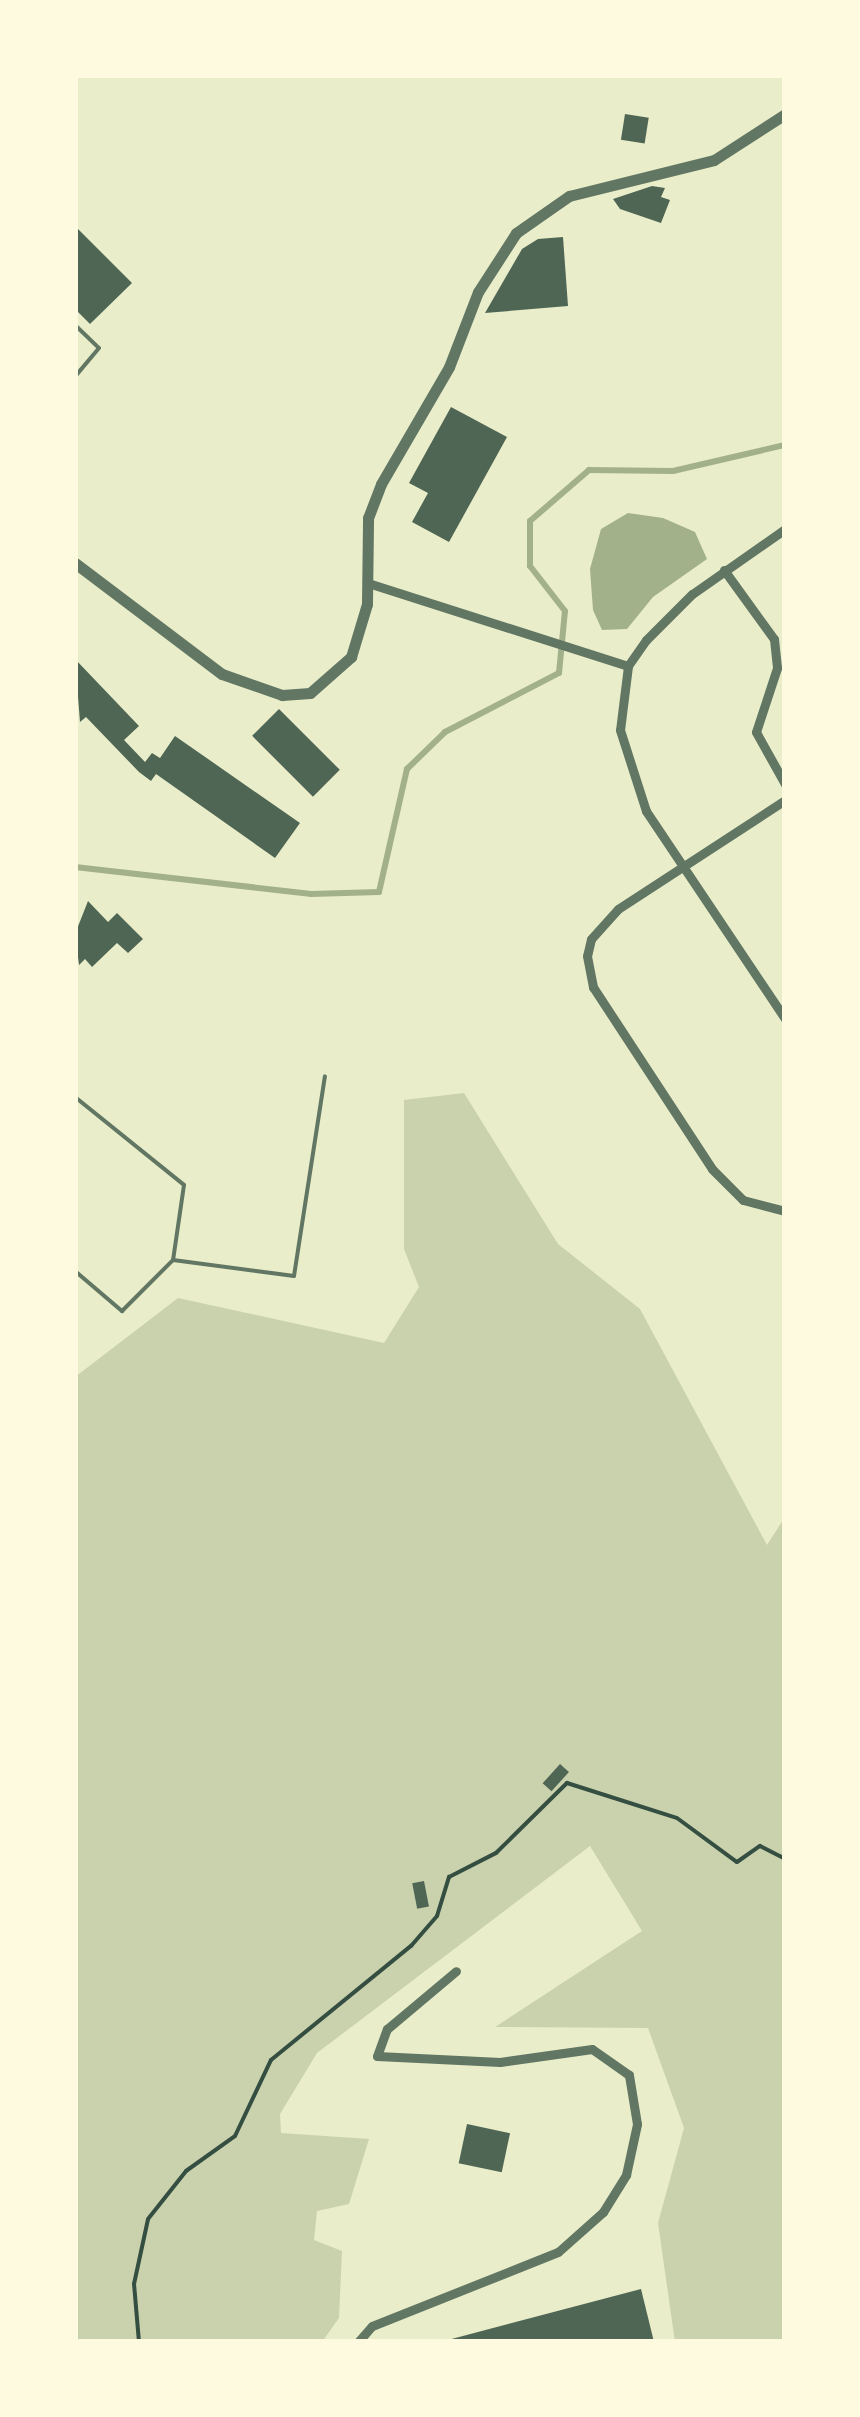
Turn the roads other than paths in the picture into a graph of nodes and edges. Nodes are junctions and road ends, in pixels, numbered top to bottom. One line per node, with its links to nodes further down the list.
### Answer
1 (785, 114): 7 (street)
2 (75, 325): 3 (lane)
3 (75, 378)
4 (785, 529): 6 (street)
5 (75, 563): 7 (street)
6 (724, 570): 8 (street); 9 (street)
7 (368, 583): 8 (street)
8 (628, 666): 11 (street)
9 (785, 784)
10 (785, 800): 11 (street)
11 (683, 867): 12 (street); 15 (street)
12 (785, 1019)
13 (325, 1076): 16 (lane)
14 (75, 1098): 16 (lane)
15 (785, 1211)
16 (173, 1260): 17 (lane)
17 (75, 1271)
18 (456, 1971): 19 (street)
19 (358, 2342)

